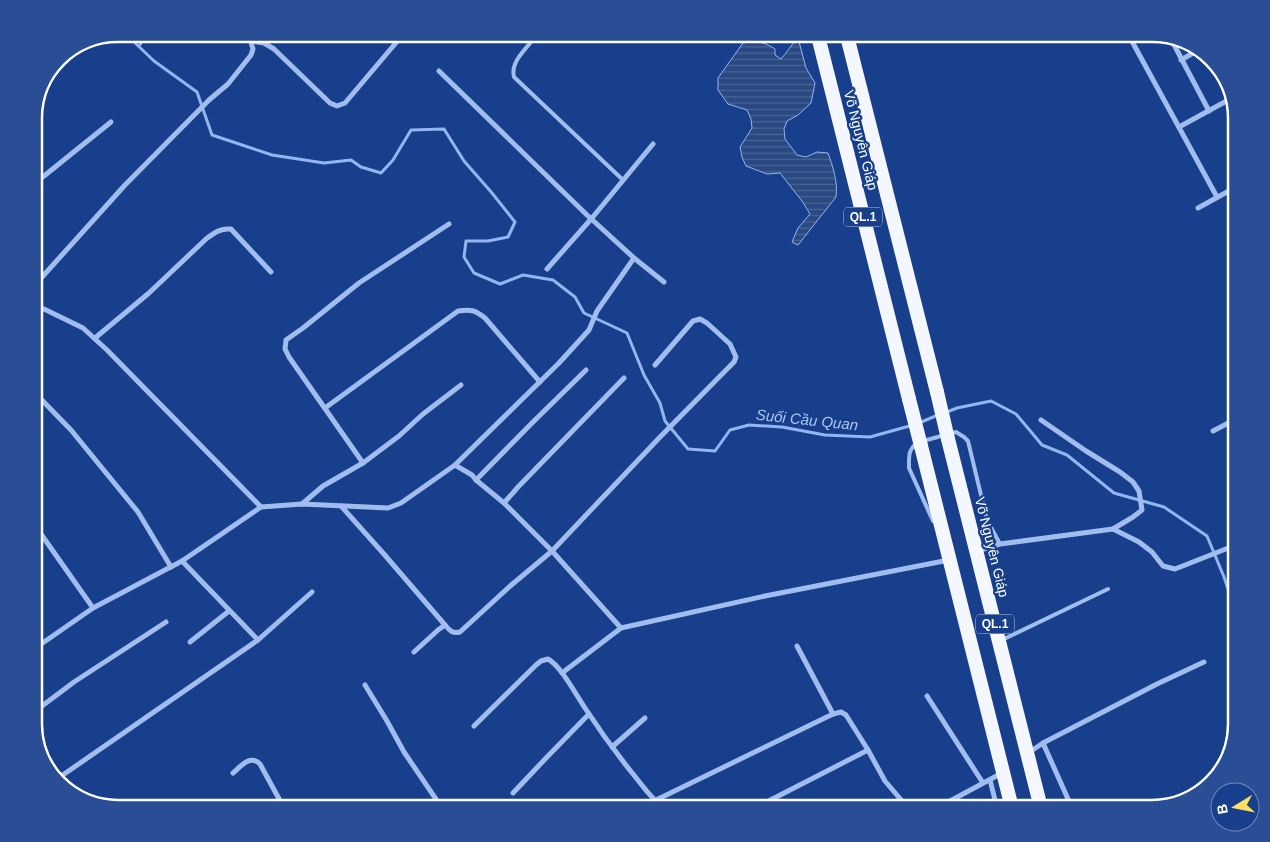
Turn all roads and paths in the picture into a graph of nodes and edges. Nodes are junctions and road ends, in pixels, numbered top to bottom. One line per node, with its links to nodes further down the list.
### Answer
1 (251, 42): 27 (street)
2 (260, 42): 3 (street)
3 (397, 42)
4 (531, 42): 18 (lane)
5 (820, 42): 55 (highway, Võ Nguyên Giáp / QL.1, bridge)
6 (849, 42): 54 (highway, Võ Nguyên Giáp / QL.1, bridge)
7 (1132, 42): 15 (street)
8 (1174, 46): 10 (street)
9 (1192, 54): 10 (street)
10 (1182, 60): 13 (street)
11 (439, 72): 22 (street)
12 (1226, 101): 13 (street)
13 (1208, 111): 15 (street)
14 (111, 122): 17 (street)
15 (1179, 127): 20 (street)
16 (653, 144): 18 (street)
17 (43, 176)
18 (623, 180): 22 (street)
19 (1228, 191): 20 (street)
20 (1217, 197): 21 (street)
21 (1198, 208)
22 (592, 218): 24 (street); 25 (street)
23 (449, 224): 37 (street)
24 (634, 258): 28 (street); 34 (street)
25 (547, 269)
26 (271, 272): 30 (street)
27 (43, 276)
28 (664, 282)
29 (43, 308): 30 (street)
30 (95, 338): 47 (street)
31 (655, 365): 53 (street)
32 (586, 370): 43 (street)
33 (624, 378): 45 (street)
34 (540, 382): 37 (street); 42 (street)
35 (460, 385): 41 (street)
36 (43, 401): 57 (street)
37 (325, 408): 41 (street)
38 (1041, 420): 49 (street)
39 (1228, 423): 40 (street)
40 (1213, 431)
41 (363, 462): 44 (street)
42 (455, 465): 43 (street); 46 (street)
43 (476, 480): 45 (street)
44 (302, 504): 46 (street); 47 (street)
45 (504, 504): 53 (street)
46 (341, 506): 63 (street)
47 (261, 507): 56 (street)
48 (936, 528): 51 (lane)
49 (1113, 529): 51 (street); 52 (street)
50 (43, 537): 60 (street)
51 (1000, 544): 54 (street)
52 (1228, 548)
53 (552, 550): 63 (street); 64 (street)
54 (976, 550): 66 (highway, Võ Nguyên Giáp / QL.1)
55 (945, 558): 64 (street); 84 (highway, QL.1)
56 (182, 561): 57 (street); 61 (street)
57 (172, 567): 60 (street)
58 (1108, 589): 66 (lane)
59 (312, 592): 65 (street)
60 (93, 608): 68 (street)
61 (229, 611): 65 (street); 67 (street)
62 (166, 622): 75 (street)
63 (445, 625): 70 (street)
64 (621, 628): 72 (street)
65 (258, 640): 86 (street)
66 (999, 641): 83 (highway, Võ Nguyên Giáp / QL.1)
67 (190, 642)
68 (43, 643)
69 (797, 646): 77 (street)
70 (414, 652)
71 (1204, 662): 80 (street)
72 (562, 673): 76 (street); 79 (street)
73 (365, 685): 91 (street)
74 (927, 696): 88 (street)
75 (43, 705)
76 (589, 714): 81 (street); 89 (street)
77 (833, 714): 82 (street); 93 (street)
78 (645, 718): 81 (street)
79 (474, 726)
80 (1043, 743): 83 (street); 100 (street)
81 (612, 747): 92 (street)
82 (868, 750): 94 (street); 95 (street)
83 (1028, 753): 99 (highway, Võ Nguyên Giáp / QL.1)
84 (1003, 772): 87 (street); 98 (highway, QL.1)
85 (232, 773): 90 (street)
86 (63, 775)
87 (990, 780): 88 (street); 97 (street)
88 (983, 783): 96 (street)
89 (513, 793)
90 (278, 799)
91 (436, 799)
92 (652, 799)
93 (658, 799)
94 (772, 799)
95 (900, 799)
96 (954, 799)
97 (995, 799)
98 (1010, 799)
99 (1040, 799)
100 (1068, 799)

